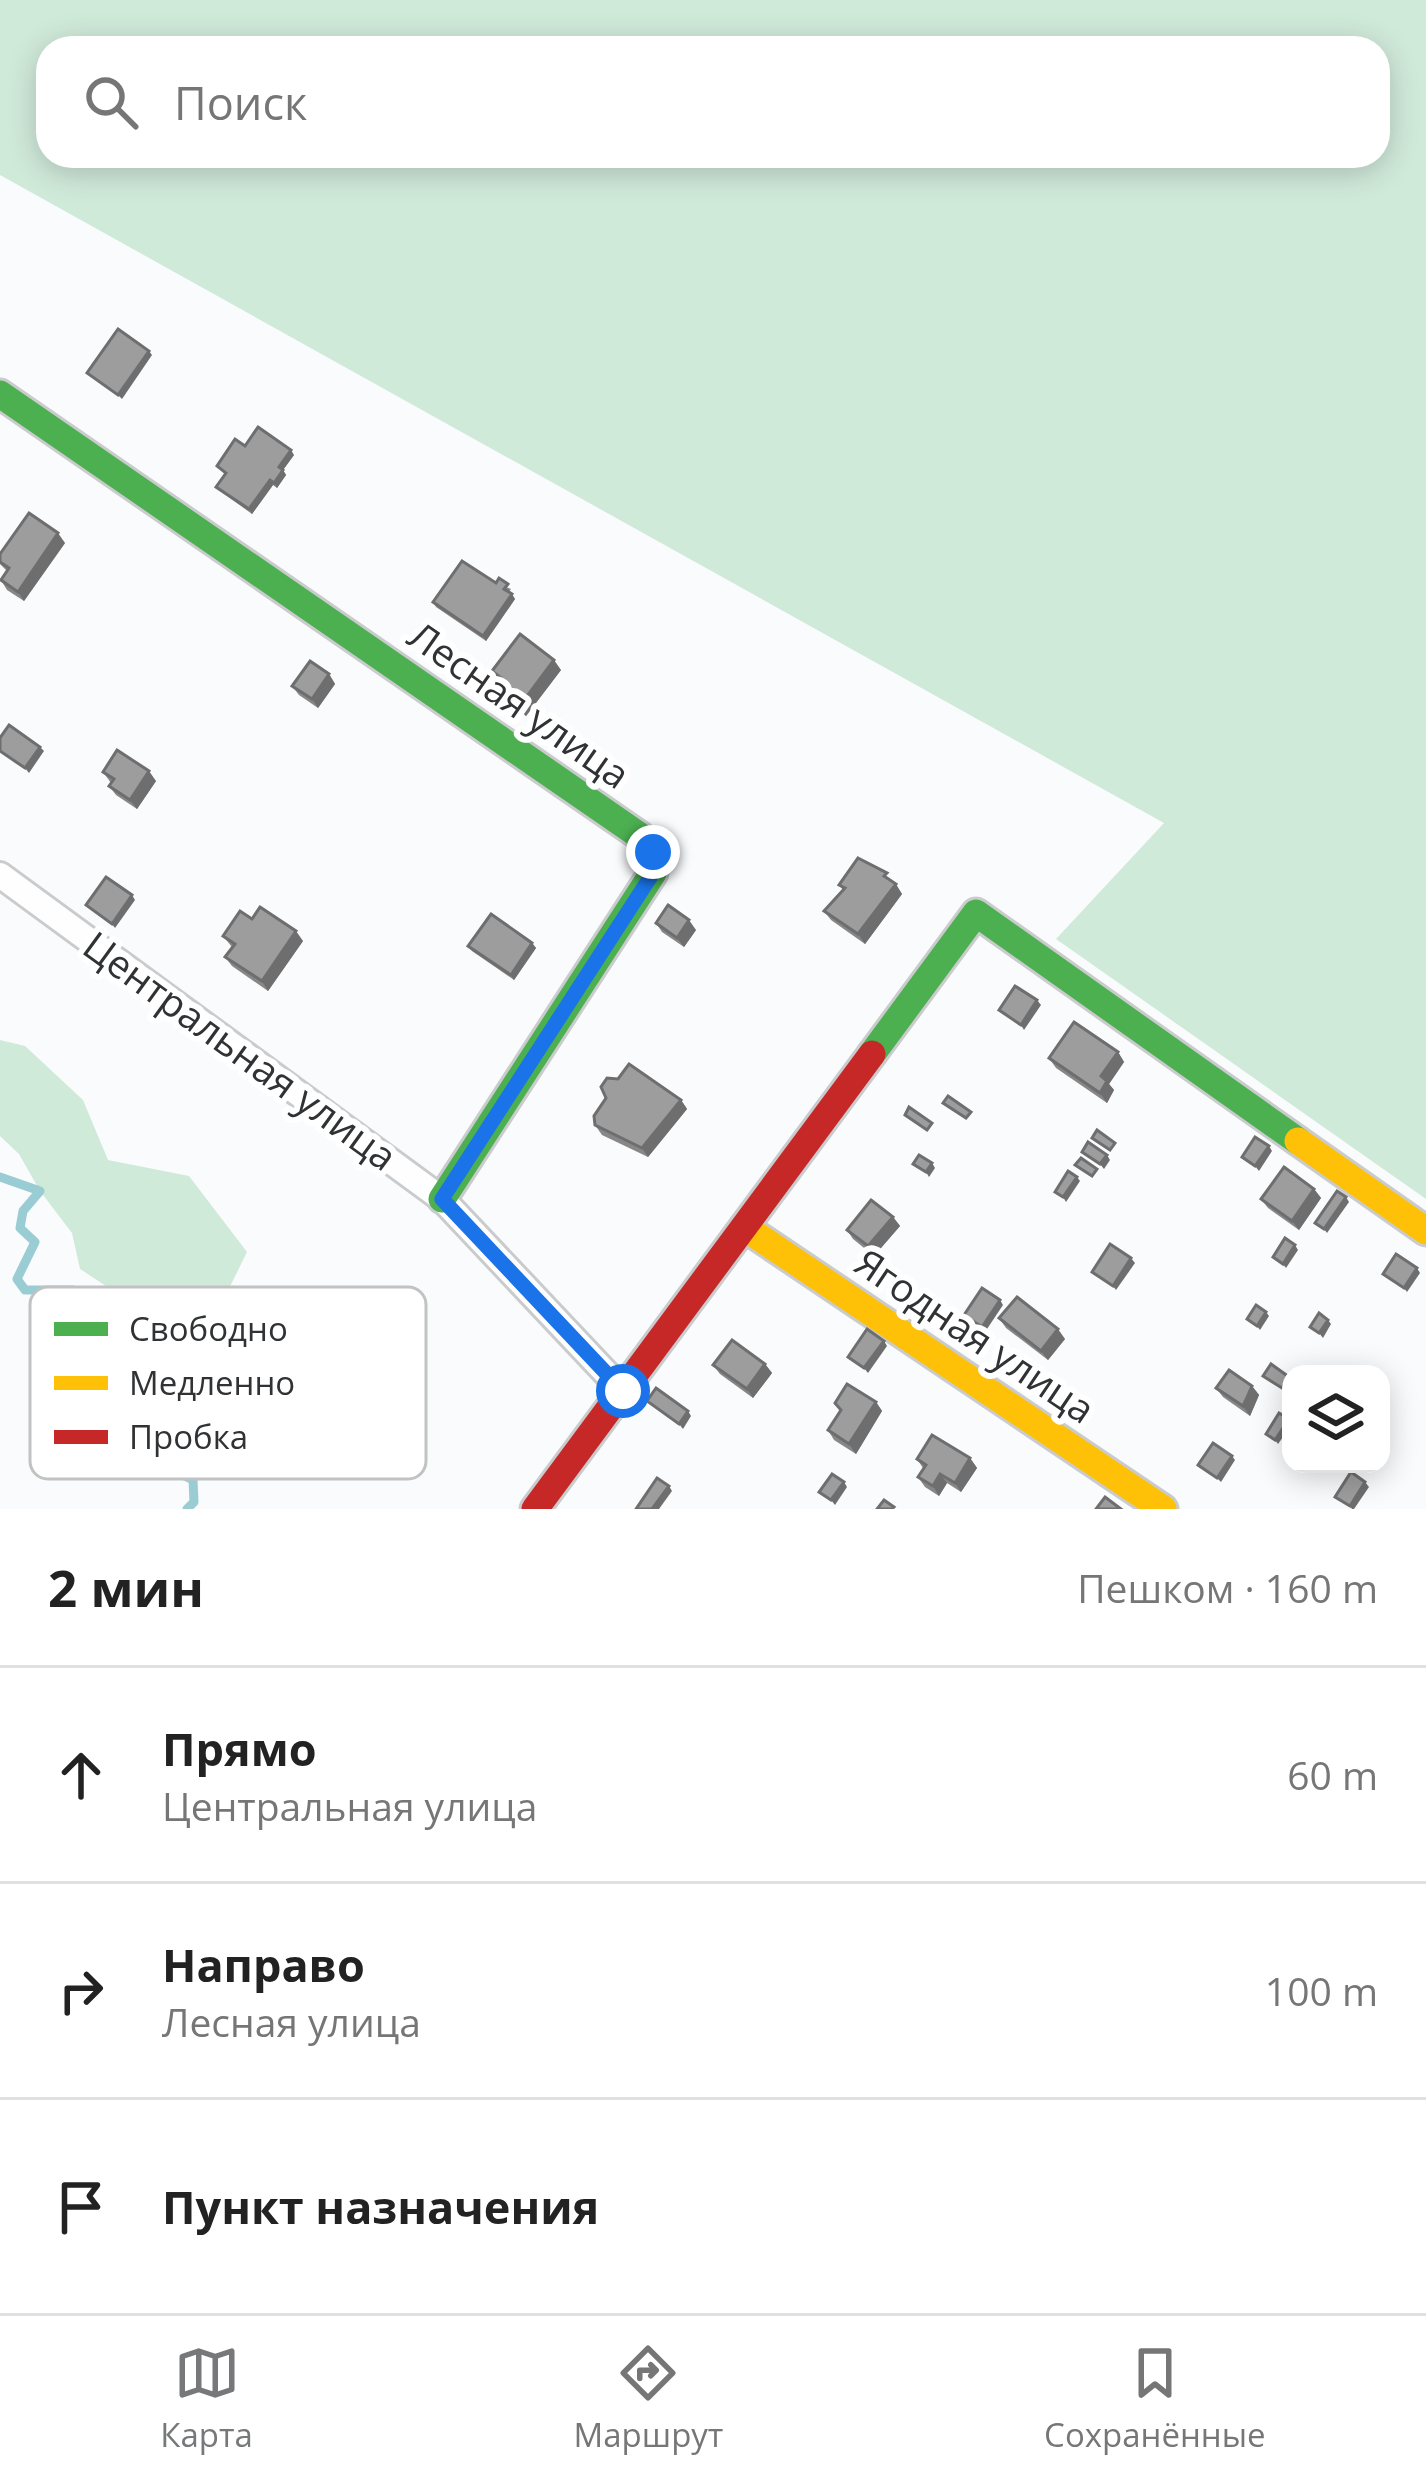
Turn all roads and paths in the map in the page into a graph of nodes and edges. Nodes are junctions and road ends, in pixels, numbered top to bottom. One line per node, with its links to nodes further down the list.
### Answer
1 (0, 394): 3 (street, Лесная улица)
2 (0, 875): 3 (street, Центральная улица)
3 (442, 1199): 6 (street, Центральная улица)
4 (744, 1227): 5 (street); 6 (street); 8 (street, Ягодная улица)
5 (1426, 1231)
6 (623, 1391): 7 (street)
7 (536, 1509)
8 (1163, 1509)

